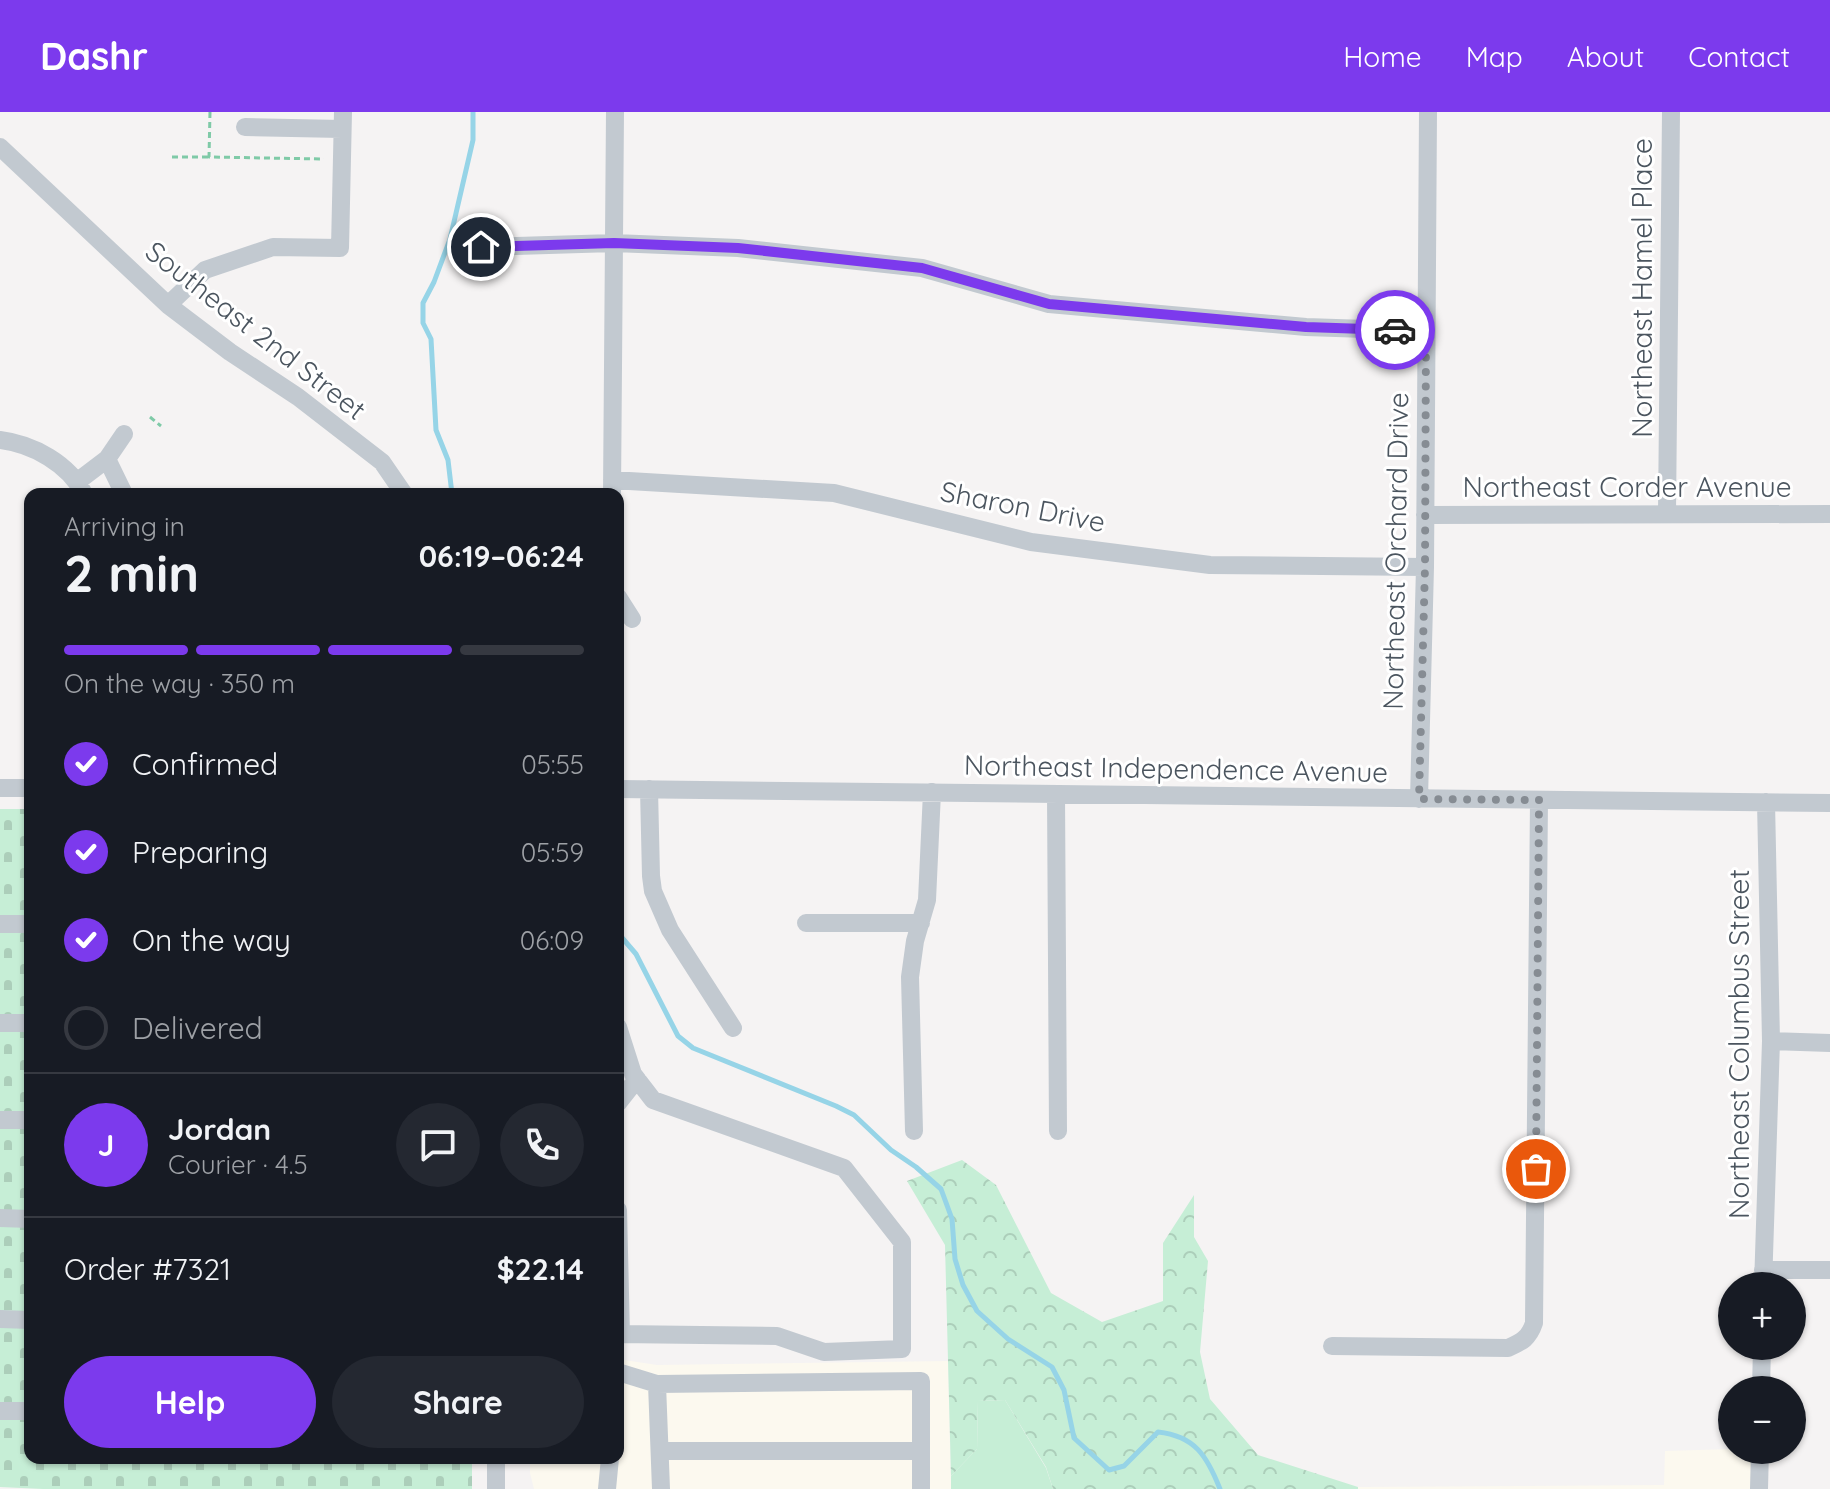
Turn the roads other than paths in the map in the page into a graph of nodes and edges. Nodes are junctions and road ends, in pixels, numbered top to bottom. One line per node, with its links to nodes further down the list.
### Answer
1 (615, 112): 7 (street)
2 (1428, 112): 10 (street, Northeast Orchard Drive)
3 (1671, 112): 18 (street, Northeast Hamel Place)
4 (343, 120): 5 (street); 9 (street)
5 (245, 127)
6 (0, 147): 9 (street, Southeast 2nd Street)
7 (614, 243): 8 (street); 10 (street); 14 (street)
8 (481, 247)
9 (168, 305): 17 (street, Southeast 2nd Street)
10 (1426, 331): 20 (street, Northeast Orchard Drive)
11 (124, 434): 13 (street)
12 (0, 440): 15 (street)
13 (107, 459): 15 (street); 16 (street)
14 (612, 487): 21 (street, Sharon Drive)
15 (81, 488)
16 (121, 488)
17 (400, 488)
18 (1667, 513): 19 (street, Northeast Corder Avenue); 20 (street, Northeast Corder Avenue)
19 (1830, 514)
20 (1425, 515): 21 (street, Northeast Orchard Drive)
21 (1425, 567): 30 (street, Northeast Orchard Drive)
22 (624, 606): 23 (street)
23 (632, 619)
24 (2, 785): 25 (street)
25 (24, 787)
26 (624, 789): 27 (street, Northeast Independence Avenue)
27 (649, 789): 28 (street, Northeast Independence Avenue); 40 (street)
28 (932, 792): 29 (street, Northeast Independence Avenue); 35 (street)
29 (1056, 794): 30 (street, Northeast Independence Avenue); 49 (street)
30 (1419, 799): 31 (street, Northeast Independence Avenue)
31 (1539, 800): 32 (street, Northeast Independence Avenue); 58 (street)
32 (1766, 802): 33 (street, Northeast Independence Avenue); 41 (street, Northeast Columbus Street)
33 (1830, 803)
34 (806, 923): 35 (street)
35 (921, 923): 48 (street)
36 (0, 924): 37 (street)
37 (24, 924)
38 (0, 1023): 39 (street)
39 (24, 1023)
40 (733, 1028)
41 (1771, 1041): 42 (street); 53 (street, Northeast Columbus Street)
42 (1830, 1043)
43 (624, 1046): 44 (street)
44 (637, 1079): 45 (street); 57 (street)
45 (624, 1095)
46 (0, 1120): 47 (street)
47 (24, 1120)
48 (914, 1131)
49 (1058, 1131)
50 (0, 1218): 51 (street)
51 (24, 1219)
52 (1830, 1270): 54 (street)
53 (1763, 1272)
54 (1806, 1273)
55 (0, 1319): 56 (street)
56 (24, 1320)
57 (624, 1334)
58 (1332, 1346)
59 (624, 1374): 60 (street)
60 (657, 1384): 63 (street); 64 (street)
61 (0, 1411): 62 (street)
62 (24, 1411)
63 (660, 1451): 64 (street); 70 (street)
64 (921, 1451): 71 (street)
65 (496, 1464): 68 (street)
66 (609, 1464): 69 (street)
67 (1760, 1464): 72 (street)
68 (496, 1489)
69 (607, 1489)
70 (661, 1489)
71 (921, 1489)
72 (1759, 1489)

